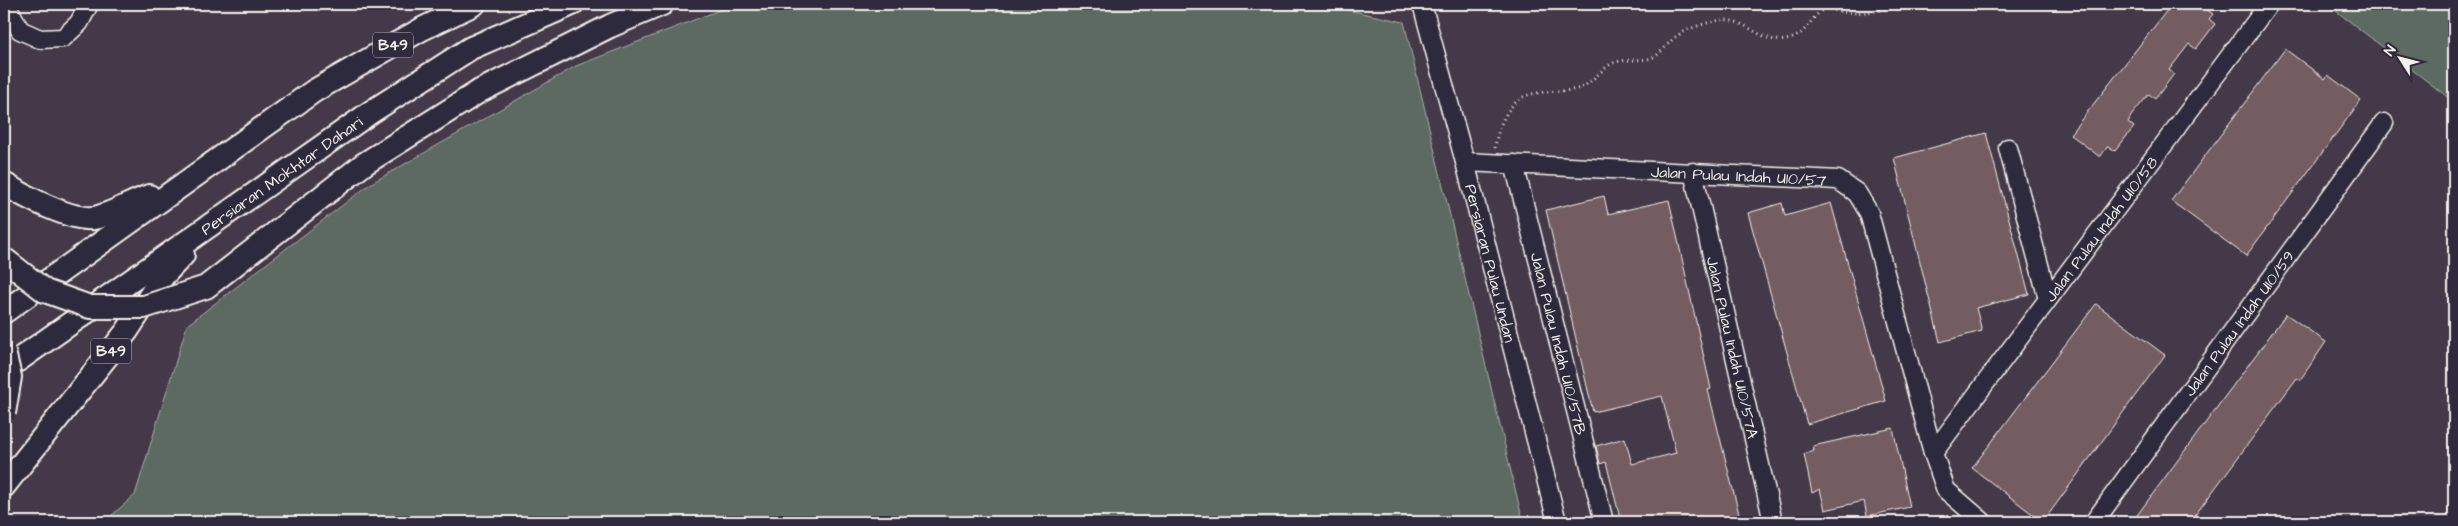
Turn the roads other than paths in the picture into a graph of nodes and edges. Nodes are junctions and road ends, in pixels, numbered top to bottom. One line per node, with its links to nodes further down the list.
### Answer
1 (6, 4): 2 (street)
2 (89, 4)
3 (474, 4): 13 (main road, B49)
4 (572, 4): 15 (main road, Persiaran Mokhtar Dahari / B49)
5 (662, 4): 16 (main road, bridge)
6 (1422, 4): 10 (street, Persiaran Pulau Undan)
7 (2269, 4): 17 (street, Jalan Pulau Indah U10/58)
8 (2384, 123): 28 (street, Jalan Pulau Indah U10/59)
9 (2008, 148): 17 (street)
10 (1465, 162): 11 (street, Jalan Pulau Indah U10/57); 24 (street, Persiaran Pulau Undan)
11 (1514, 164): 12 (street, Jalan Pulau Indah U10/57); 25 (street, Jalan Pulau Indah U10/57B)
12 (1693, 172): 22 (street, Jalan Pulau Indah U10/57); 26 (street, Jalan Pulau Indah U10/57A)
13 (184, 182): 14 (main road); 18 (main road, B49)
14 (4, 184)
15 (220, 216): 20 (main road, Persiaran Mokhtar Dahari / B49); 23 (main road, B49)
16 (4, 259)
17 (2048, 299): 22 (street, Jalan Pulau Indah U10/58)
18 (4, 312)
19 (4, 352): 21 (main road, bridge)
20 (4, 370)
21 (4, 413)
22 (1933, 453): 27 (street, Jalan Pulau Indah U10/57)
23 (4, 486)
24 (1557, 522)
25 (1604, 522)
26 (1773, 522)
27 (1983, 522)
28 (2094, 522)

